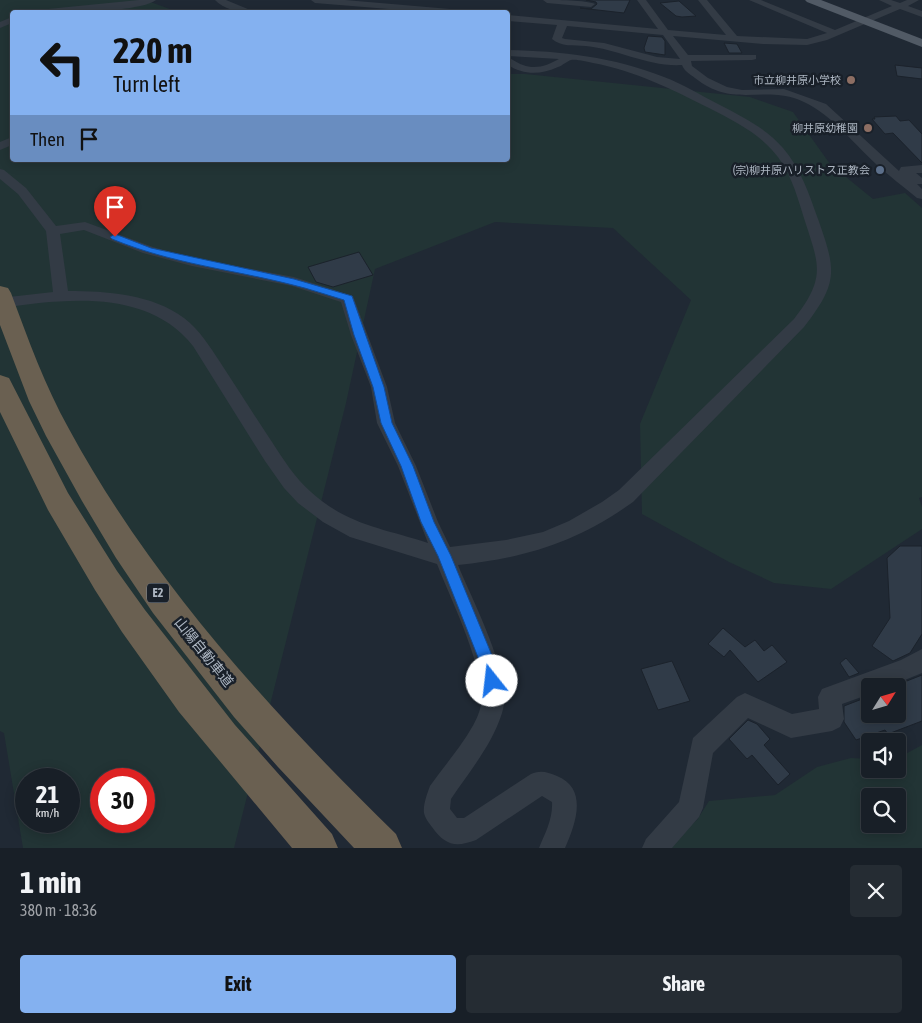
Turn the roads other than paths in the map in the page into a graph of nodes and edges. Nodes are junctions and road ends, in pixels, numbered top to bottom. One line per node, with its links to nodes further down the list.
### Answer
1 (152, 0): 14 (street)
2 (218, 0): 15 (street)
3 (315, 0): 13 (street)
4 (428, 0): 16 (street)
5 (547, 0): 17 (street)
6 (642, 0): 22 (street)
7 (702, 0): 24 (street)
8 (753, 0): 23 (street)
9 (811, 0): 20 (main road)
10 (883, 0): 12 (street)
11 (915, 0): 12 (street)
12 (900, 6): 18 (street); 20 (street)
13 (358, 8): 16 (street)
14 (71, 10)
15 (243, 10)
16 (420, 10)
17 (588, 12): 21 (street); 22 (street)
18 (922, 14)
19 (510, 18): 21 (street)
20 (864, 21): 23 (street); 25 (main road)
21 (563, 23): 26 (street)
22 (665, 32): 24 (street); 33 (street)
23 (835, 33): 24 (street)
24 (735, 39)
25 (922, 43)
26 (581, 44): 32 (street); 33 (street)
27 (716, 44): 30 (street)
28 (510, 53): 31 (street)
29 (752, 57): 30 (street)
30 (722, 58): 33 (street)
31 (586, 59): 33 (street); 43 (street)
32 (510, 62)
33 (686, 62): 37 (street)
34 (922, 169): 36 (street)
35 (0, 173): 38 (street)
36 (922, 184)
37 (922, 195)
38 (53, 231): 40 (street); 43 (street)
39 (0, 293): 46 (highway, 山陽自動車道 / E2)
40 (58, 296): 41 (street); 43 (street)
41 (0, 303)
42 (0, 384): 45 (highway)
43 (444, 556): 47 (street)
44 (922, 660): 48 (street)
45 (318, 848)
46 (382, 848)
47 (552, 848)
48 (655, 848)

